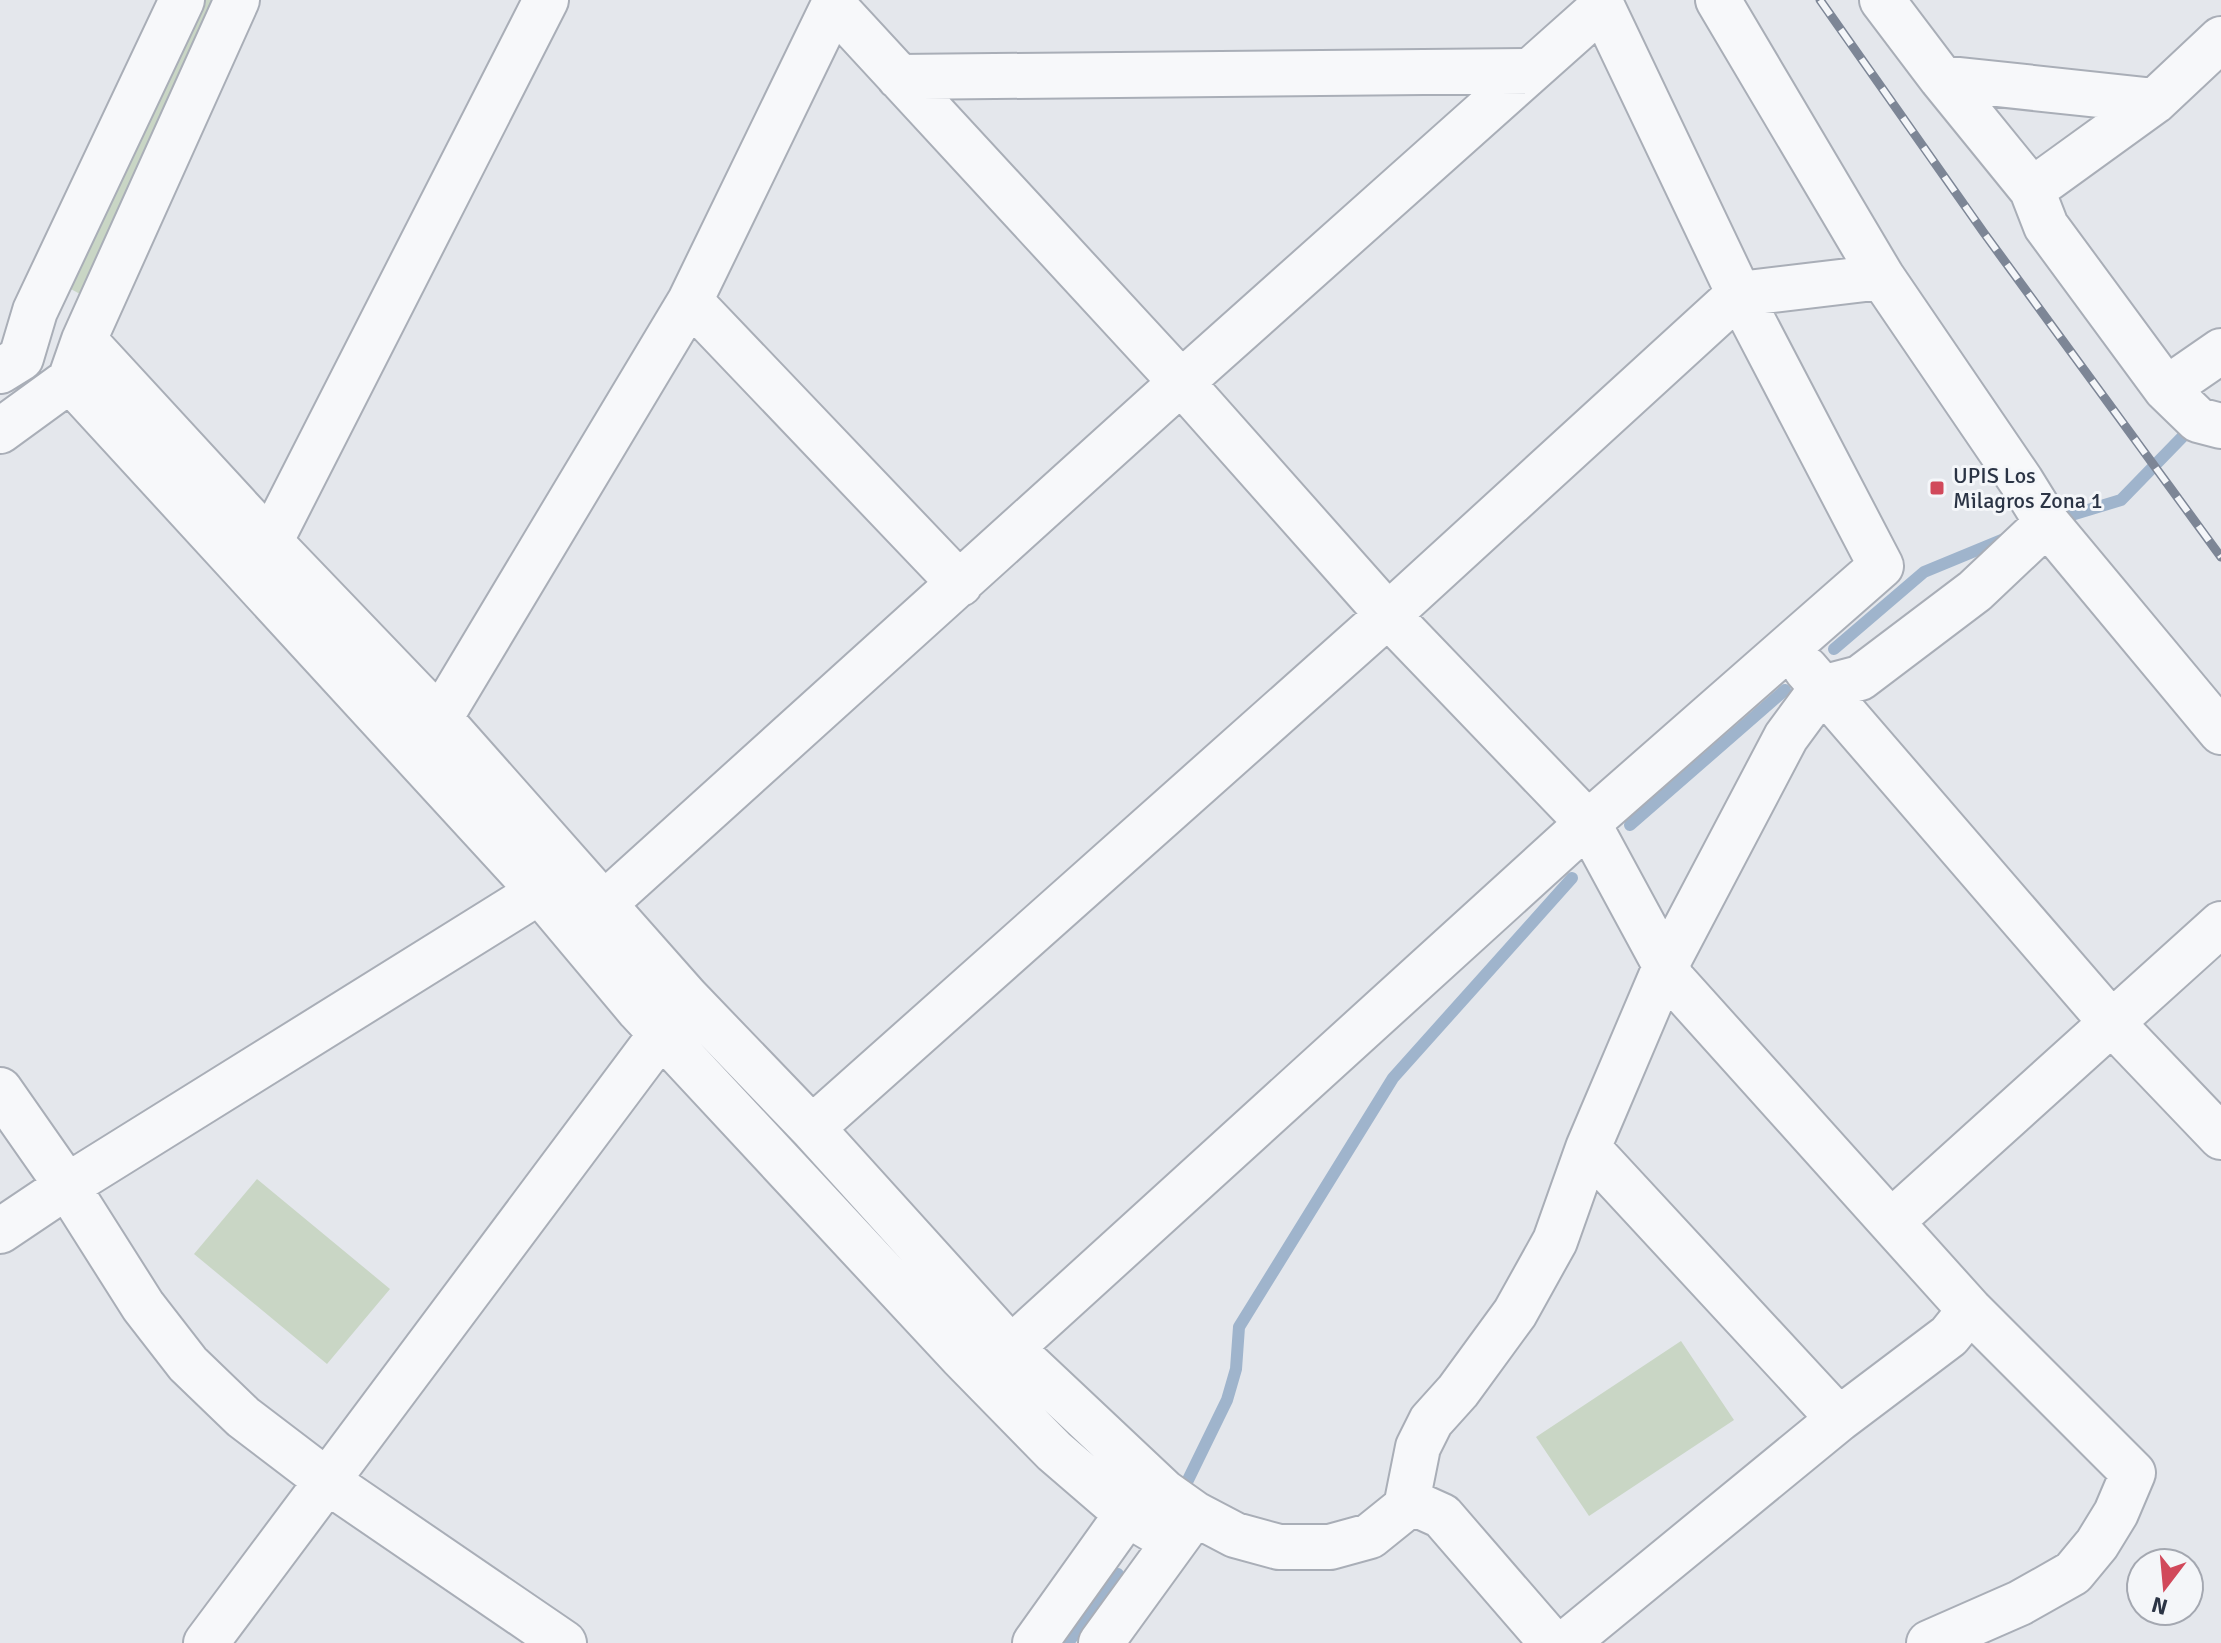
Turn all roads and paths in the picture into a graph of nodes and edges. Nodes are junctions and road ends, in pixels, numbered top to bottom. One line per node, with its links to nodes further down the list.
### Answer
1 (182, 0): 19 (street)
2 (237, 0): 17 (street)
3 (546, 0): 26 (street)
4 (1718, 0): 14 (street)
5 (1882, 0): 11 (street)
6 (835, 3): 10 (street); 16 (street)
7 (1600, 4): 9 (street); 15 (street)
8 (2221, 39): 12 (street)
9 (1529, 71): 10 (street); 21 (street)
10 (899, 77): 21 (street)
11 (1941, 78): 12 (street); 13 (street)
12 (2155, 101): 13 (street)
13 (2032, 190): 22 (street)
14 (1882, 277): 15 (street); 25 (street)
15 (1739, 294): 28 (street); 29 (street)
16 (690, 301): 27 (street); 31 (street)
17 (84, 340): 20 (street); 26 (street)
18 (2221, 351): 22 (street)
19 (0, 371)
20 (70, 380): 24 (street); 26 (street)
21 (1181, 382): 27 (street); 28 (street)
22 (2166, 389): 23 (street)
23 (2221, 426)
24 (0, 431)
25 (2047, 523): 30 (street); 32 (street)
26 (257, 555): 31 (street); 33 (street)
27 (960, 584): 36 (street)
28 (1388, 615): 34 (street); 43 (street)
29 (1788, 647): 30 (street); 34 (street)
30 (1822, 688): 38 (street); 40 (street)
31 (440, 719): 33 (street); 35 (street)
32 (2221, 732)
33 (416, 757): 35 (street)
34 (1588, 823): 38 (street); 50 (street)
35 (557, 881): 36 (street); 41 (street); 46 (street)
36 (604, 904): 39 (street)
37 (2221, 924): 40 (street)
38 (1665, 967): 45 (street); 47 (street)
39 (687, 998): 41 (street); 43 (street)
40 (2111, 1022): 44 (street); 47 (street)
41 (661, 1033): 52 (street); 54 (street)
42 (0, 1090): 46 (street)
43 (812, 1128): 50 (street)
44 (2221, 1137)
45 (1588, 1148): 51 (street); 53 (street)
46 (67, 1186): 48 (street); 52 (street)
47 (1891, 1222): 49 (street)
48 (0, 1231)
49 (1970, 1310): 51 (street); 62 (street)
50 (1011, 1348): 55 (street)
51 (1839, 1419): 61 (street)
52 (327, 1481): 56 (street); 57 (street)
53 (1406, 1507): 55 (street); 60 (street)
54 (1127, 1514): 55 (street); 58 (street)
55 (1184, 1528): 59 (street)
56 (206, 1643)
57 (564, 1643)
58 (1035, 1643)
59 (1101, 1643)
60 (1552, 1643)
61 (1566, 1643)
62 (1929, 1643)

